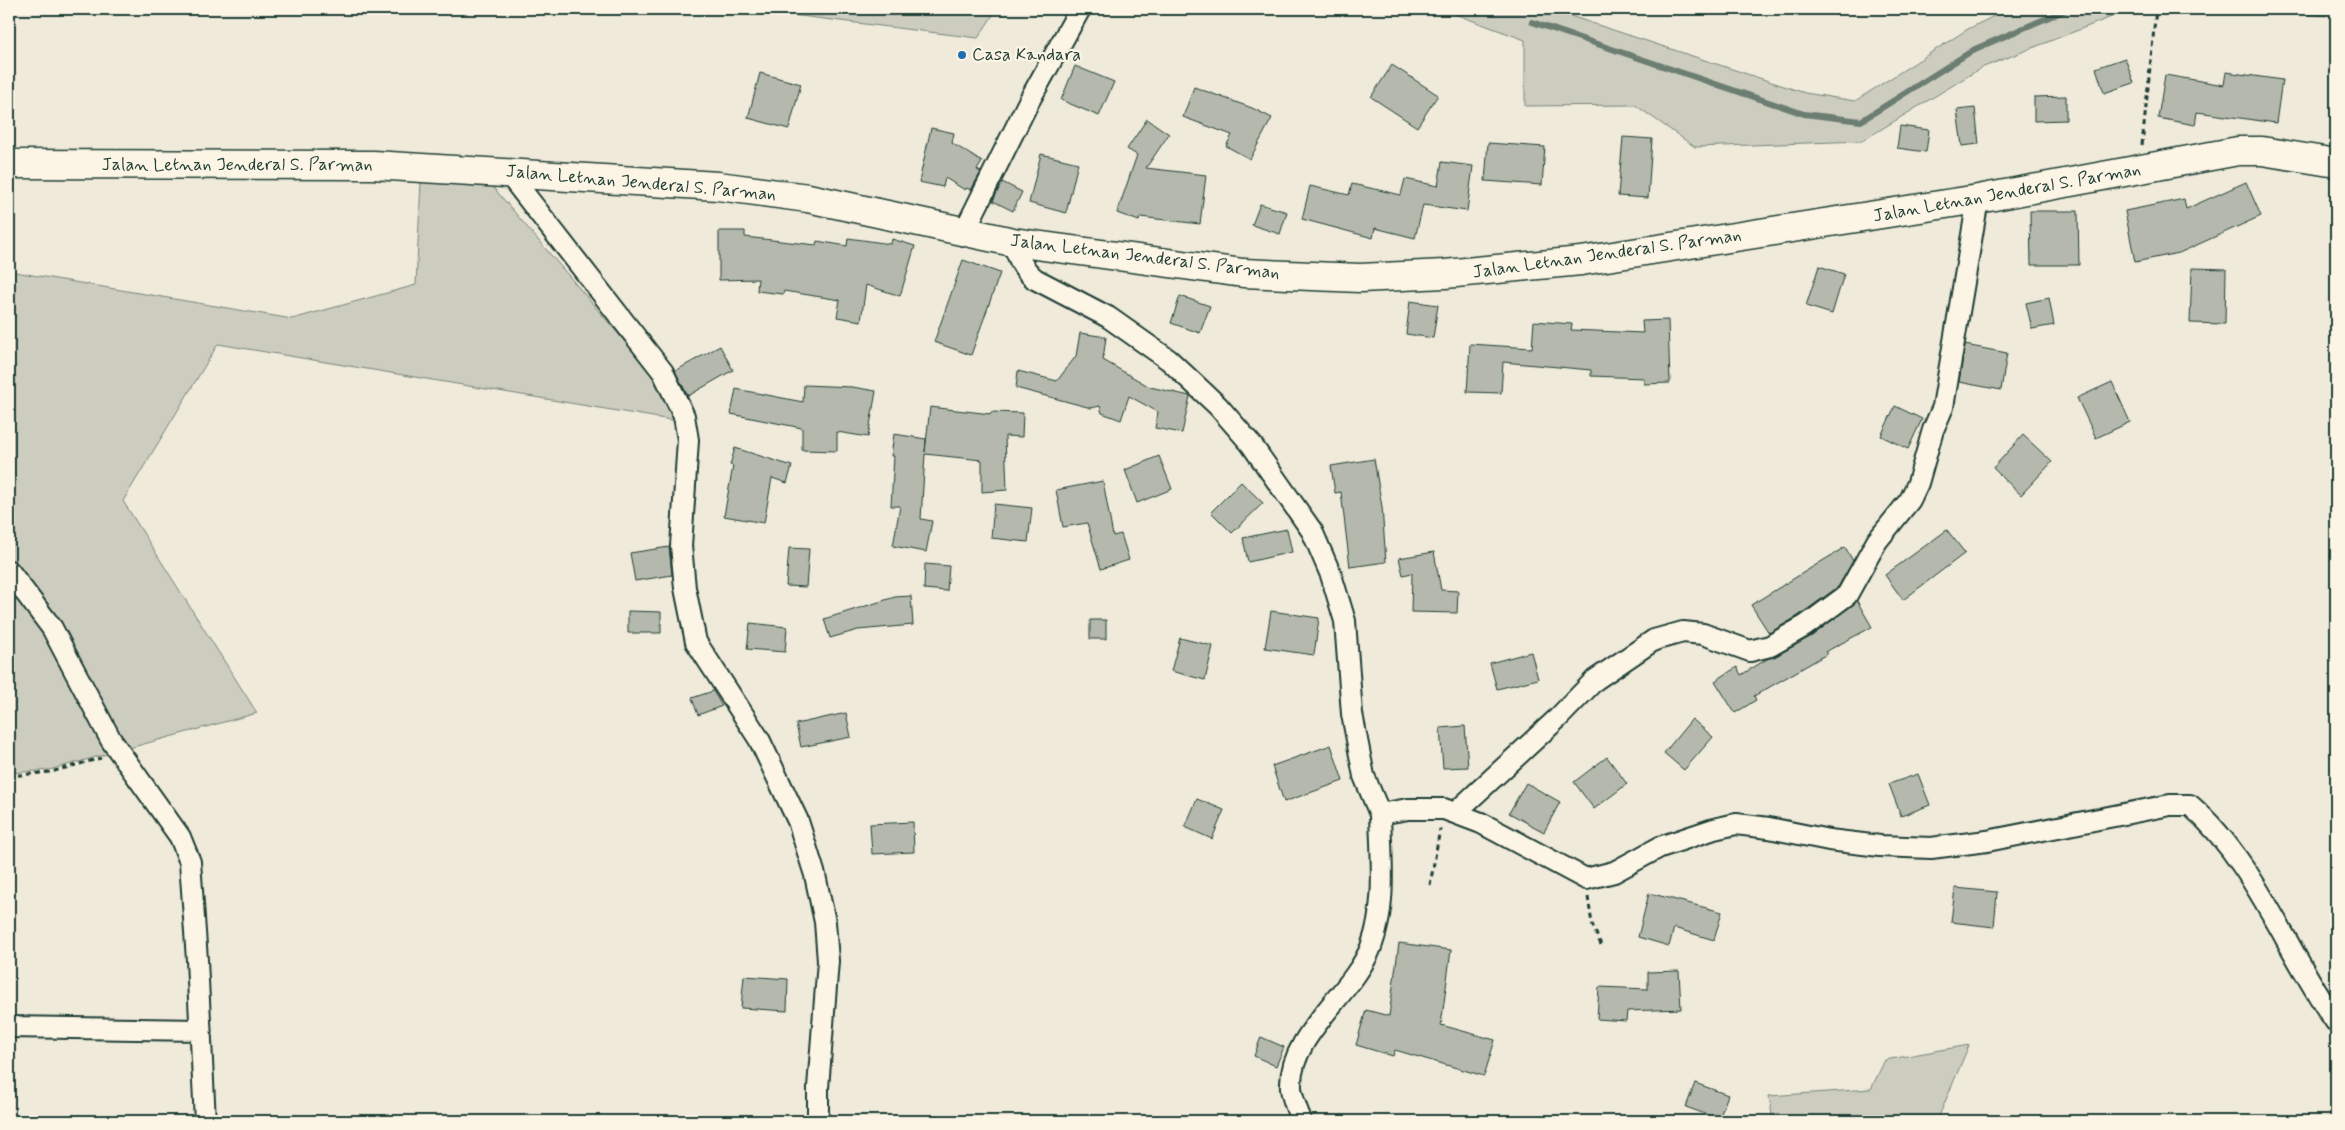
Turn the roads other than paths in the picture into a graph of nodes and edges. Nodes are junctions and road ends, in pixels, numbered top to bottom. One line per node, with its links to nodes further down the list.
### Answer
1 (1080, 9): 6 (street)
2 (2336, 163): 5 (street, Jalan Letnan Jenderal S. Parman)
3 (9, 164): 4 (street, Jalan Letnan Jenderal S. Parman)
4 (508, 173): 6 (street, Jalan Letnan Jenderal S. Parman); 15 (street)
5 (1978, 199): 7 (street, Jalan Letnan Jenderal S. Parman); 9 (street)
6 (964, 232): 7 (street, Jalan Letnan Jenderal S. Parman)
7 (1013, 242): 10 (street)
8 (9, 571): 13 (street)
9 (1449, 811): 10 (street); 11 (street)
10 (1380, 814): 16 (street)
11 (2336, 1022)
12 (9, 1027): 13 (street)
13 (200, 1030): 14 (street)
14 (205, 1121)
15 (818, 1121)
16 (1301, 1121)

